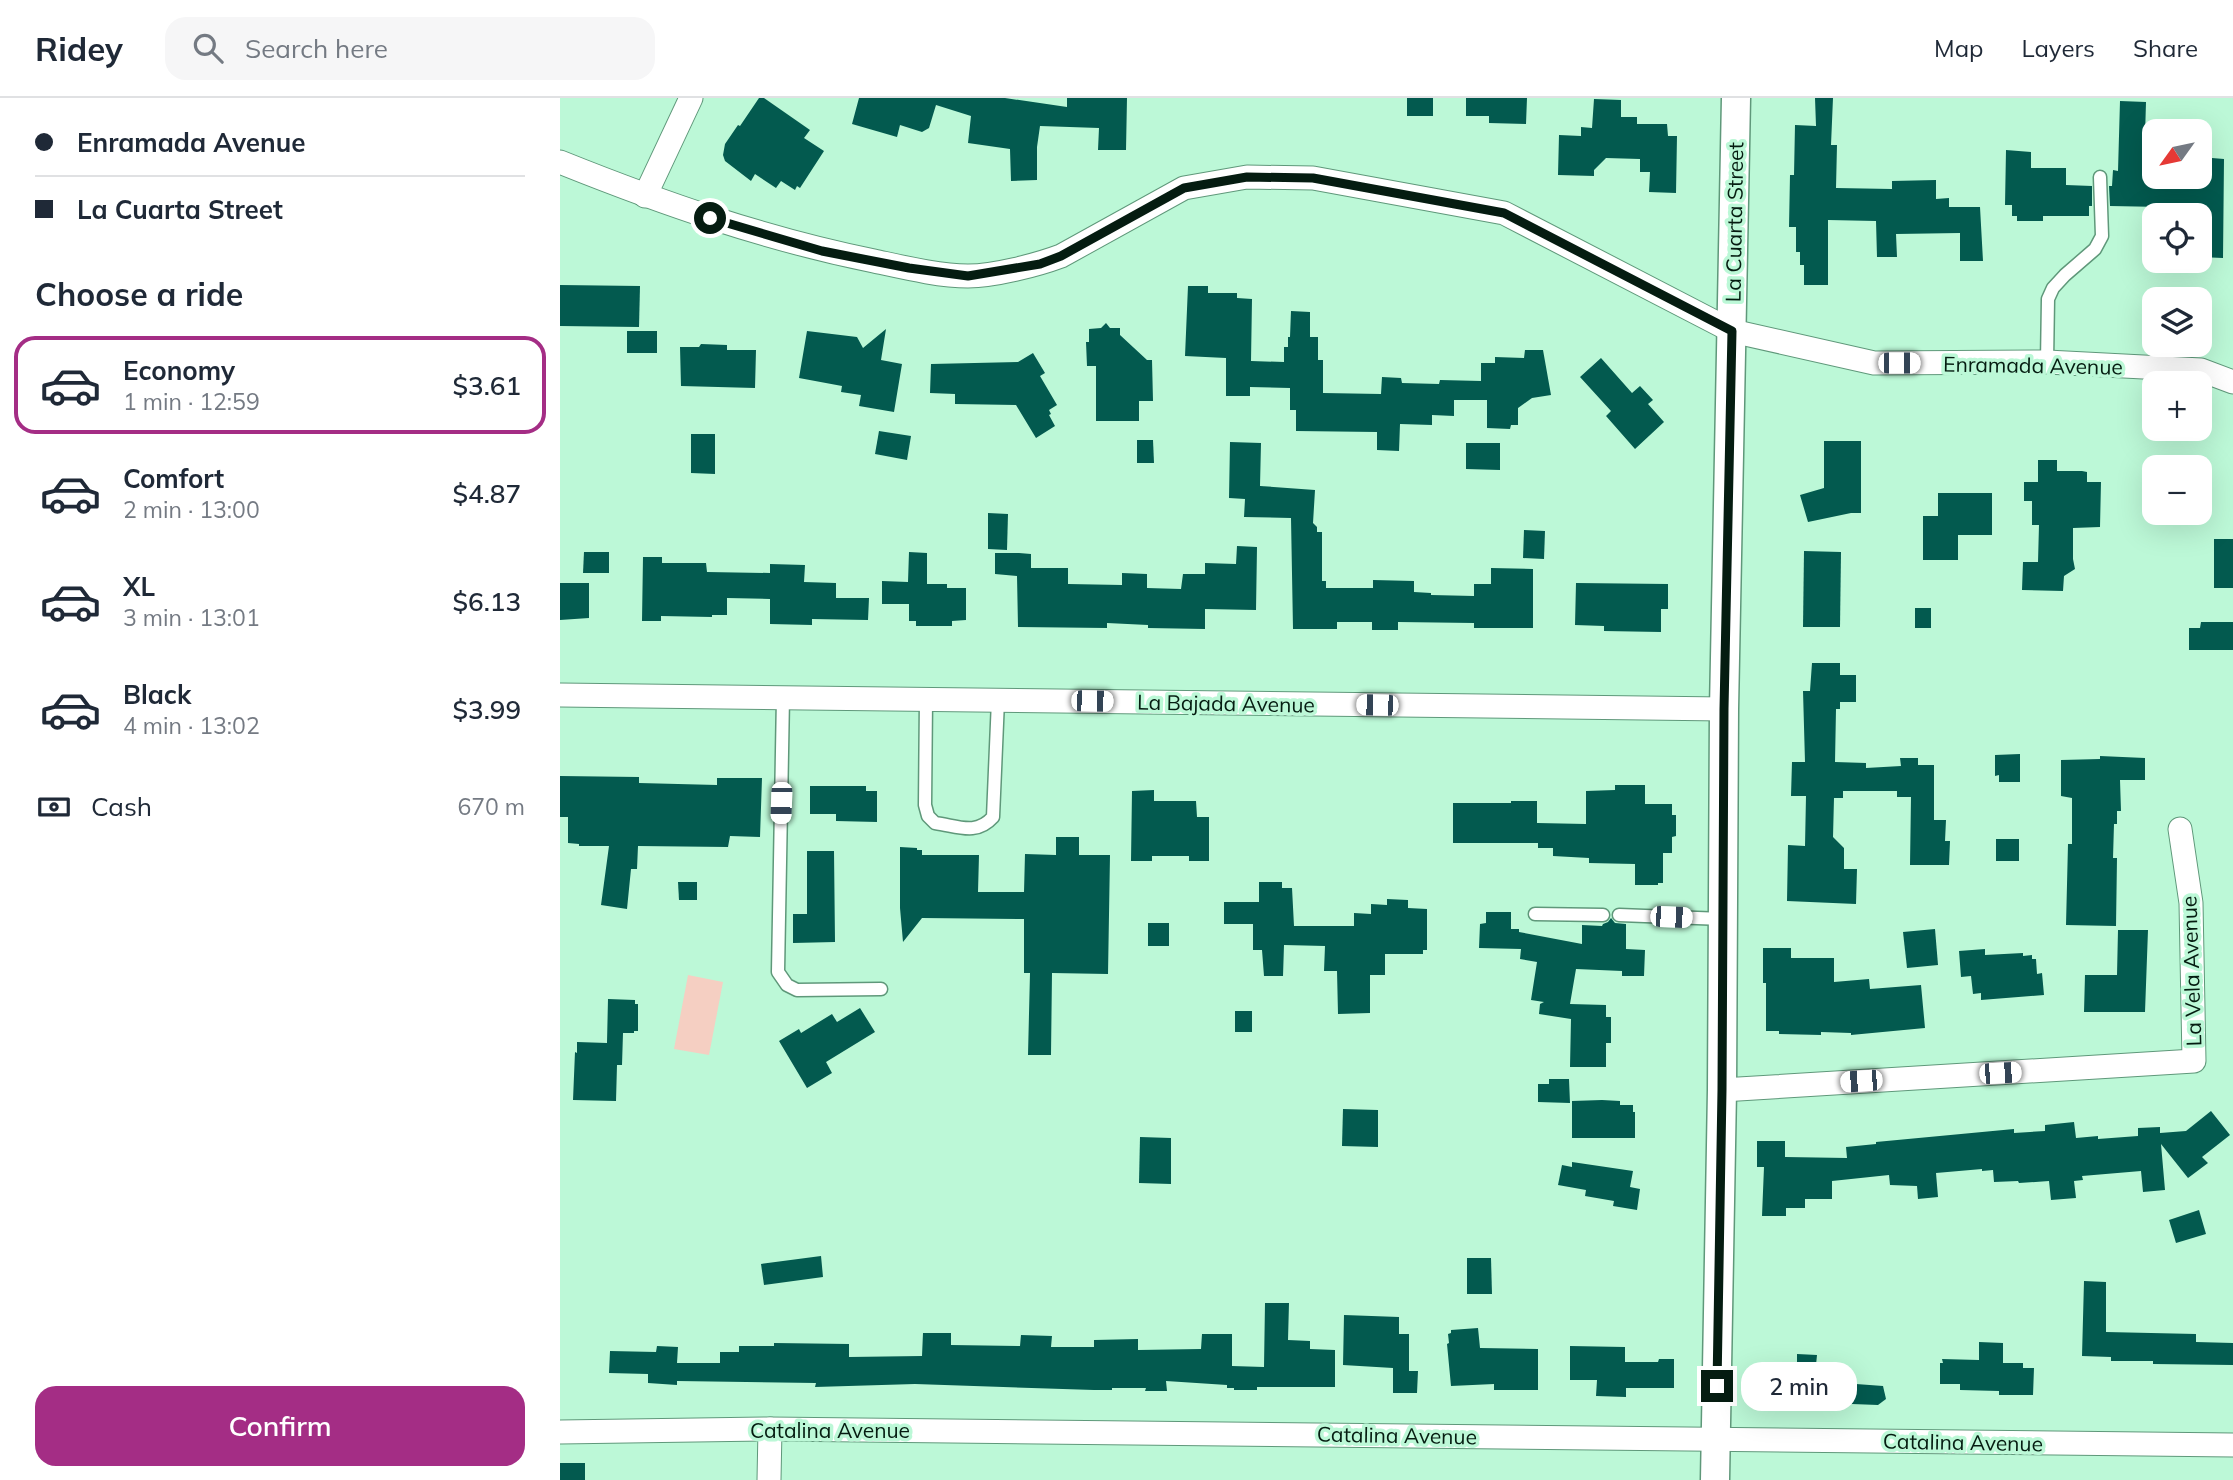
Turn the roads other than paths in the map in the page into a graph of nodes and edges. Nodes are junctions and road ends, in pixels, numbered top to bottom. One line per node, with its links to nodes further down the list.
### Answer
1 (691, 98): 5 (street)
2 (1736, 98): 6 (street, La Cuarta Street)
3 (560, 162): 5 (street, Enramada Avenue)
4 (2099, 177): 7 (lane)
5 (645, 196): 6 (street, Enramada Avenue)
6 (1732, 331): 7 (street, Enramada Avenue); 13 (street, La Cuarta Street)
7 (2048, 362): 8 (street, Enramada Avenue)
8 (2233, 382)
9 (560, 695): 10 (street, La Bajada Avenue)
10 (783, 697): 11 (street, La Bajada Avenue); 19 (lane)
11 (926, 699): 12 (street, La Bajada Avenue); 12 (lane)
12 (998, 700): 13 (street, La Bajada Avenue)
13 (1724, 709): 18 (street, La Cuarta Street)
14 (2179, 829): 20 (street, La Vela Avenue)
15 (1535, 914): 16 (lane)
16 (1603, 915)
17 (1619, 915): 18 (lane)
18 (1723, 919): 20 (street, La Cuarta Street)
19 (881, 989)
20 (1722, 1090): 23 (street, La Cuarta Street)
21 (770, 1429): 22 (street, Catalina Avenue); 23 (street, Catalina Avenue); 25 (street)
22 (560, 1432)
23 (1716, 1439): 24 (street, Catalina Avenue); 26 (street, La Cuarta Street)
24 (2233, 1445)
25 (769, 1480)
26 (1715, 1480)

